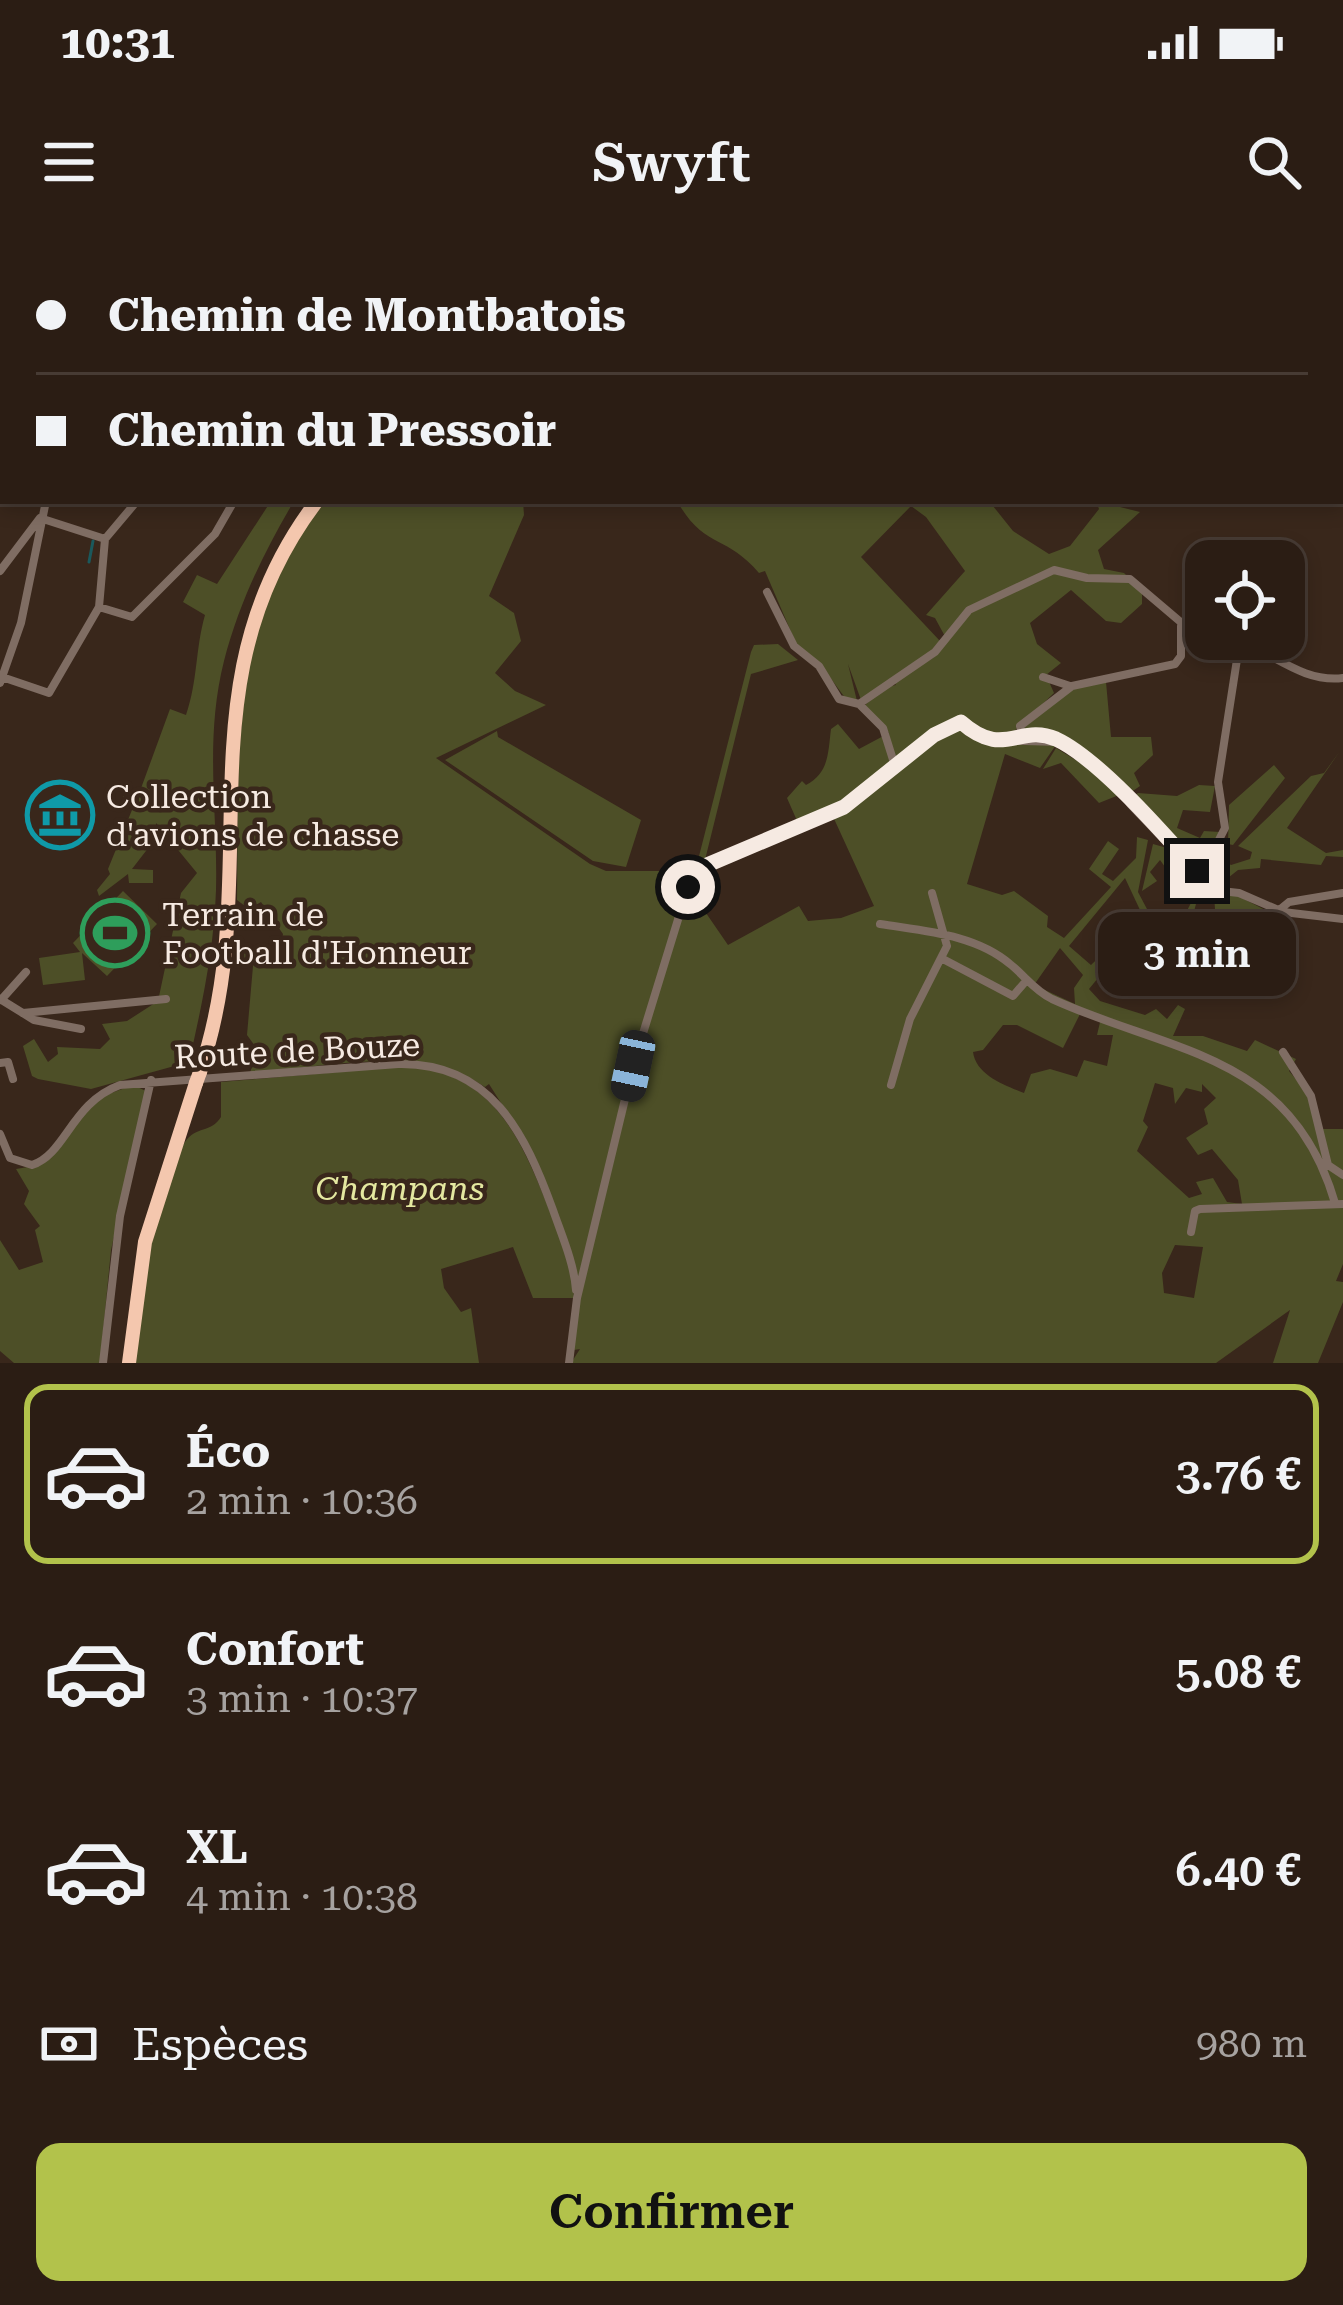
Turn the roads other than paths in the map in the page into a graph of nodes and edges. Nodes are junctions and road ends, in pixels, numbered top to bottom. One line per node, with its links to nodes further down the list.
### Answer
1 (45, 504): 5 (street)
2 (134, 504): 6 (street)
3 (232, 504): 9 (street)
4 (310, 504): 49 (highway)
5 (40, 518): 6 (street); 7 (street); 15 (street)
6 (105, 539): 9 (street)
7 (0, 571)
8 (767, 592): 17 (street)
9 (99, 607): 15 (street)
10 (1183, 624): 16 (street); 17 (street)
11 (1235, 660): 22 (street)
12 (1284, 660): 14 (street)
13 (1042, 676): 16 (street)
14 (1343, 678)
15 (1, 680)
16 (1072, 686): 18 (street)
17 (859, 704): 21 (street)
18 (1020, 726): 19 (street); 20 (street)
19 (1024, 739): 20 (street); 22 (street)
20 (1009, 740): 21 (street)
21 (896, 766): 47 (street)
22 (1202, 873): 25 (street)
23 (932, 893): 28 (street)
24 (1343, 893): 25 (street)
25 (1278, 910): 26 (street)
26 (1343, 919)
27 (880, 924): 28 (street)
28 (945, 935): 29 (street); 31 (street)
29 (941, 958): 31 (street); 40 (street)
30 (26, 972): 32 (street)
31 (1026, 981): 42 (street)
32 (0, 999): 34 (street)
33 (166, 1000): 34 (street)
34 (23, 1013): 35 (street)
35 (81, 1029)
36 (1283, 1052): 43 (street)
37 (0, 1064): 38 (street)
38 (13, 1079)
39 (151, 1080): 41 (street, Route de Bouze); 47 (street, Route de Bouze); 48 (street)
40 (891, 1085)
41 (0, 1134)
42 (1316, 1159): 43 (street); 45 (street)
43 (1328, 1165): 44 (street)
44 (1343, 1175)
45 (1339, 1203): 46 (street)
46 (1191, 1232)
47 (577, 1298): 50 (street)
48 (103, 1363)
49 (125, 1363)
50 (569, 1363)

